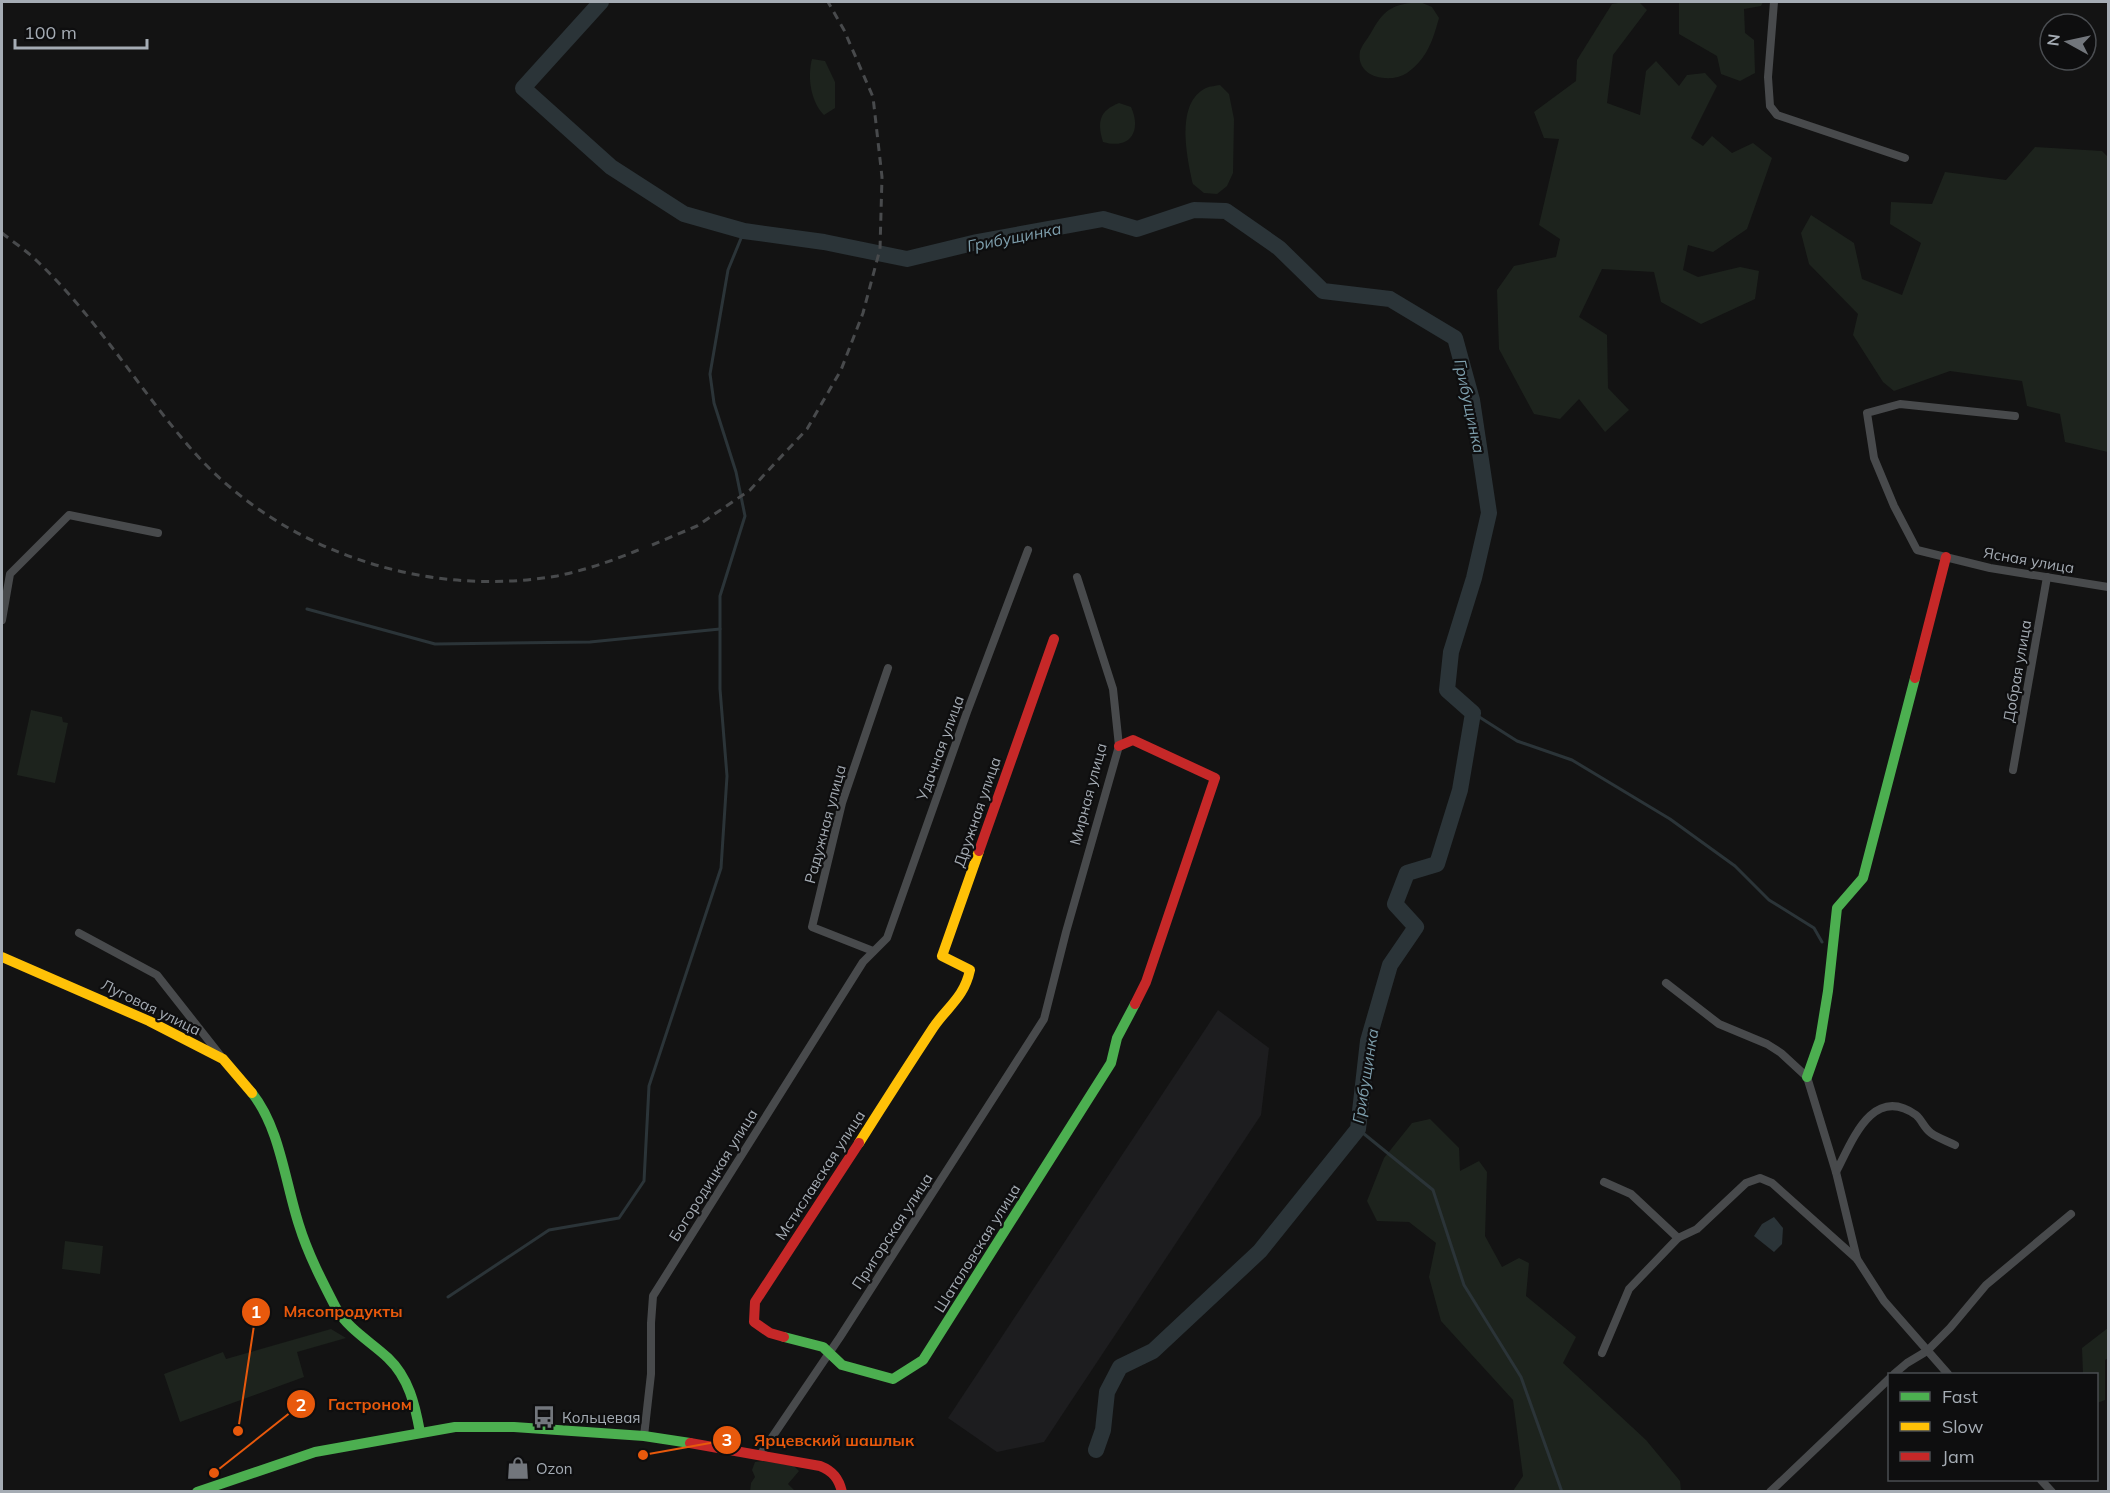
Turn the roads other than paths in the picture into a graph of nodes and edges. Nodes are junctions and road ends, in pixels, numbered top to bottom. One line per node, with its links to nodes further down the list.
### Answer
1 (1774, 2): 2 (street)
2 (1905, 158)
3 (2015, 416): 6 (street, Ясная улица)
4 (158, 533): 10 (street)
5 (1028, 550): 16 (street, Удачная улица)
6 (1946, 557): 8 (street, Ясная улица); 22 (street)
7 (1077, 577): 13 (street, Мирная улица)
8 (2047, 577): 9 (street, Ясная улица); 14 (street, Добрая улица)
9 (2109, 587)
10 (2, 620)
11 (1054, 639): 18 (street, Дружная улица)
12 (888, 668): 16 (street, Радужная улица)
13 (1119, 746): 20 (street, Мирная улица); 31 (street, Шаталовская улица)
14 (2013, 770)
15 (79, 933): 21 (street)
16 (873, 951): 36 (street, Богородицкая улица)
17 (2, 957): 21 (street, Луговая улица)
18 (969, 981): 31 (street, Мстиславская улица)
19 (1666, 982): 22 (street)
20 (1044, 1019): 31 (street, Пригорская улица)
21 (223, 1059): 35 (street, Луговая улица)
22 (1807, 1077): 24 (street)
23 (1955, 1145): 24 (street)
24 (1836, 1172): 28 (street)
25 (1604, 1182): 27 (street)
26 (2071, 1214): 29 (street)
27 (1678, 1239): 28 (street); 30 (street)
28 (1857, 1259): 29 (street)
29 (1927, 1351): 32 (street); 33 (street)
30 (1602, 1353)
31 (829, 1354): 37 (street, Пригорская улица)
32 (1895, 1373)
33 (1947, 1373)
34 (1888, 1380): 40 (street)
35 (420, 1432): 36 (street); 38 (street)
36 (644, 1436): 37 (street)
37 (760, 1455): 39 (street)
38 (197, 1491)
39 (842, 1491)
40 (1770, 1491)

